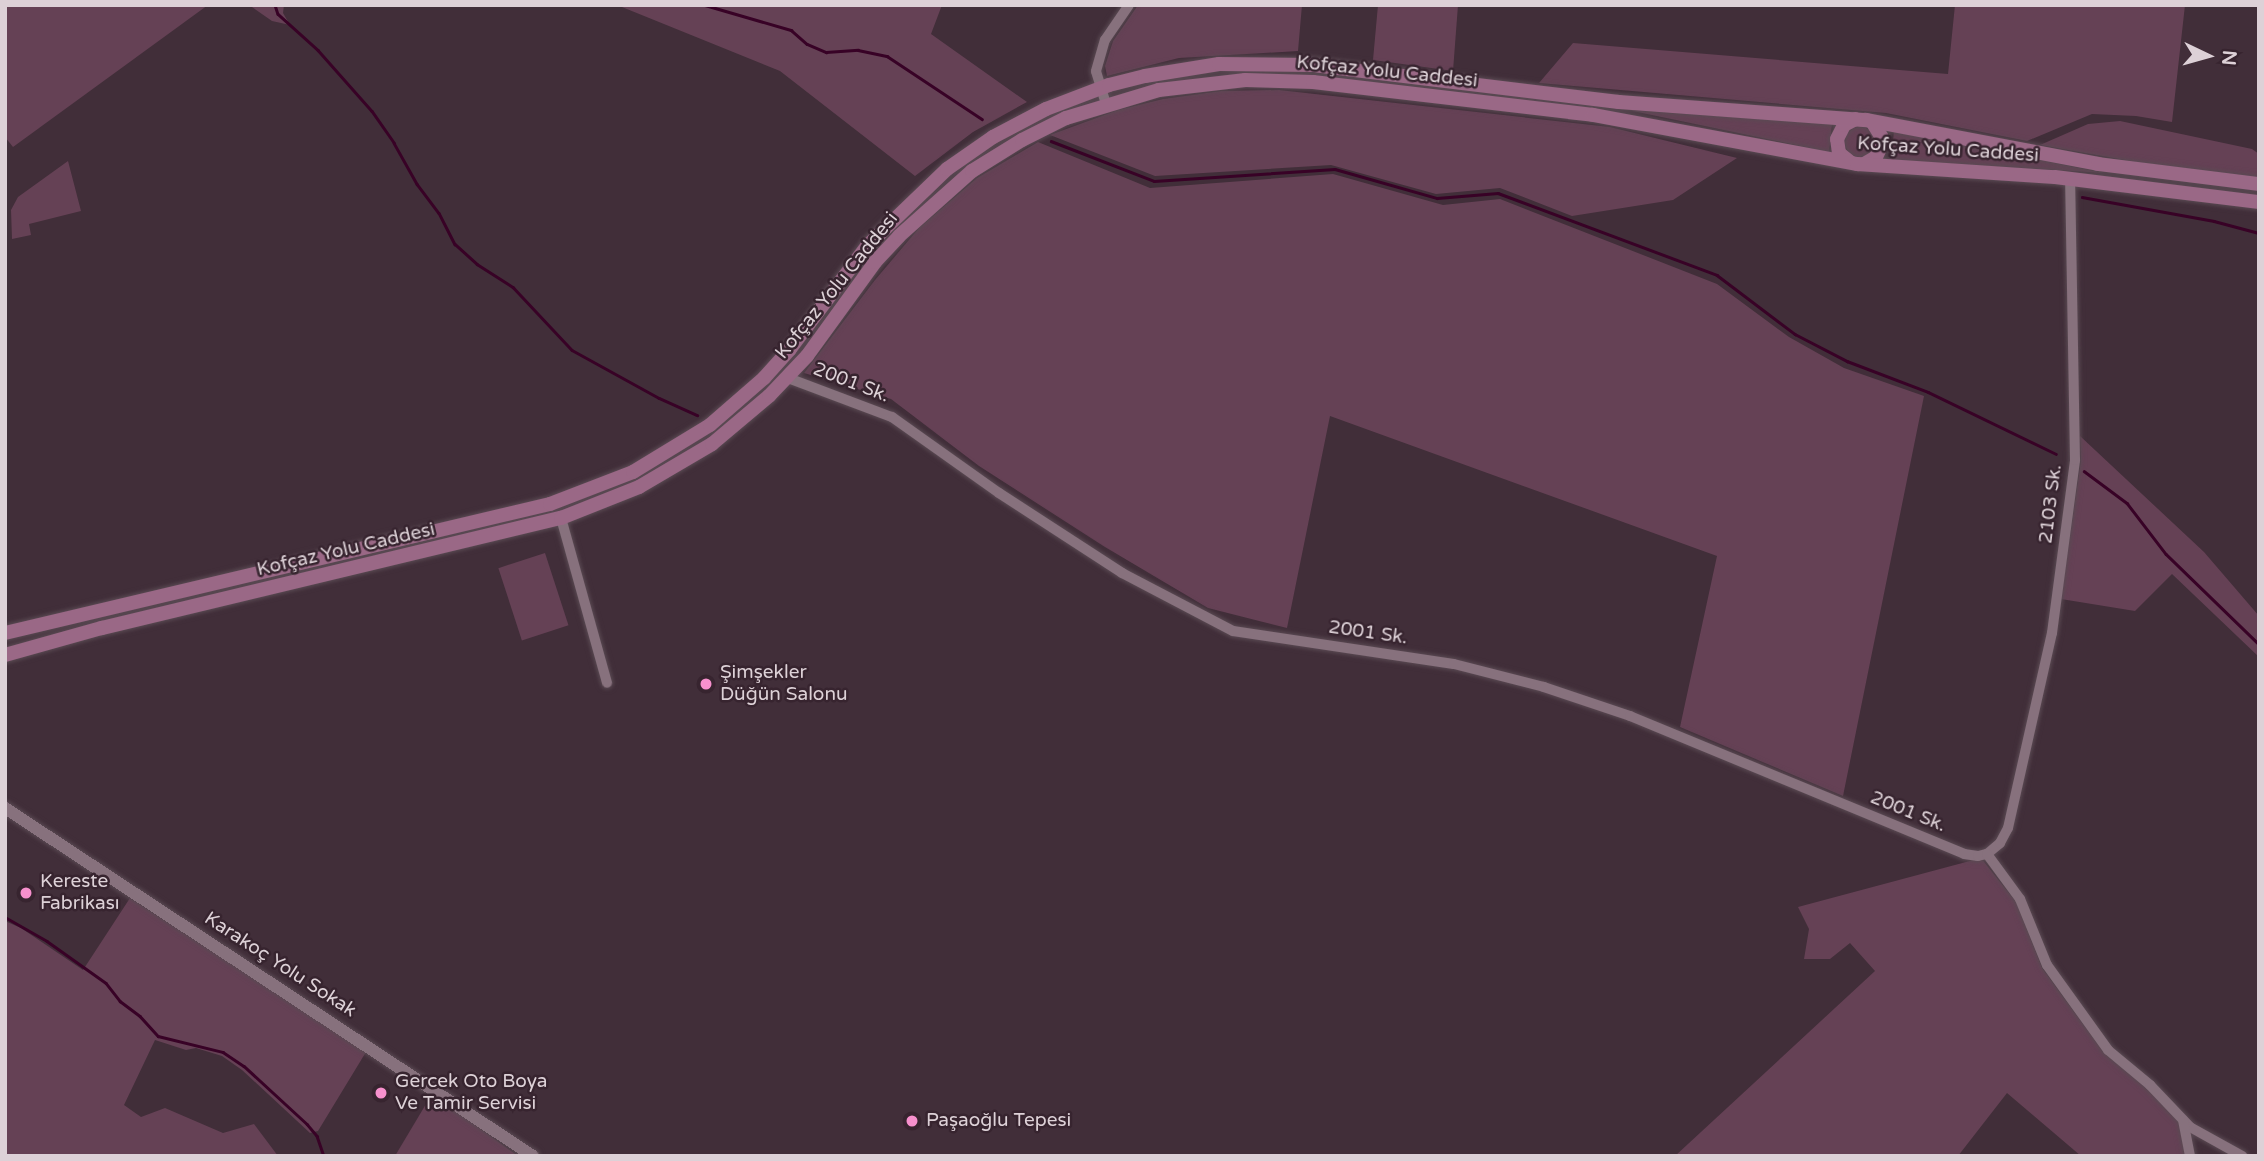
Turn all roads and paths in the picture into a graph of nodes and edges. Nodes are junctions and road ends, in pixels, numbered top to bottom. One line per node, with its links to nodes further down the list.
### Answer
1 (1129, 5): 2 (street)
2 (1100, 88): 3 (street); 4 (main road, Kofçaz Yolu Caddesi); 12 (main road, Kofçaz Yolu Caddesi)
3 (1106, 104): 6 (main road, Kofçaz Yolu Caddesi); 10 (main road, Kofçaz Yolu Caddesi)
4 (1858, 119): 5 (main road, Kofçaz Yolu Caddesi); 6 (main road)
5 (1873, 123): 6 (main road); 8 (main road, Kofçaz Yolu Caddesi)
6 (1857, 163): 7 (main road, Kofçaz Yolu Caddesi)
7 (2070, 179): 9 (main road, Kofçaz Yolu Caddesi); 16 (street, 2103 Sk.)
8 (2259, 184)
9 (2259, 202)
10 (788, 378): 11 (main road, Kofçaz Yolu Caddesi); 16 (street, 2001 Sk.)
11 (561, 518): 13 (main road, Kofçaz Yolu Caddesi); 14 (street)
12 (5, 633)
13 (5, 655)
14 (607, 683)
15 (5, 808): 18 (street, Karakoç Yolu Sokak)
16 (1982, 855): 17 (street)
17 (2183, 1119): 19 (street); 20 (street)
18 (533, 1156)
19 (2190, 1156)
20 (2242, 1156)

